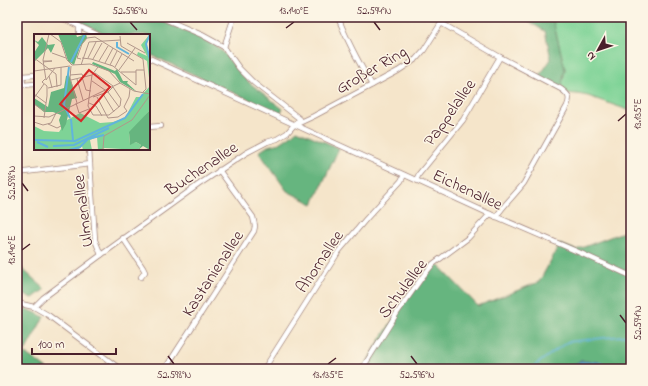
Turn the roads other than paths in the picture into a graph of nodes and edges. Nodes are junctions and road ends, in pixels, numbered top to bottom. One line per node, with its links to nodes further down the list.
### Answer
1 (60, 17): 7 (street)
2 (160, 17): 10 (street)
3 (234, 17): 10 (street)
4 (338, 17): 15 (street)
5 (445, 17): 6 (street, Großer Ring)
6 (441, 23): 11 (street); 15 (street, Großer Ring)
7 (79, 26): 8 (street); 9 (street)
8 (79, 34)
9 (96, 34)
10 (224, 47): 16 (street)
11 (500, 57): 24 (street, Pappelallee); 26 (street)
12 (150, 58): 16 (street, Eichenallee)
13 (34, 75): 14 (street)
14 (34, 84)
15 (372, 85): 16 (street, Großer Ring)
16 (294, 125): 21 (street, Buchenallee); 23 (street, Eichenallee)
17 (161, 126): 18 (street)
18 (150, 127)
19 (88, 150): 20 (street, Ulmenallee)
20 (90, 164): 22 (street, Ulmenallee); 28 (street, Ulmenallee)
21 (219, 170): 27 (street, Buchenallee); 34 (street, Kastanienallee)
22 (17, 173)
23 (404, 175): 24 (street, Eichenallee); 35 (street, Ahornallee)
24 (416, 180): 25 (street, Eichenallee)
25 (490, 214): 26 (street, Eichenallee); 36 (street, Schulallee)
26 (496, 217): 29 (street, Eichenallee)
27 (123, 238): 28 (street, Buchenallee); 30 (street)
28 (101, 255): 32 (street, Buchenallee)
29 (631, 276)
30 (141, 277)
31 (17, 303): 32 (street)
32 (34, 307): 33 (street)
33 (120, 369)
34 (165, 369)
35 (264, 369)
36 (362, 369)

